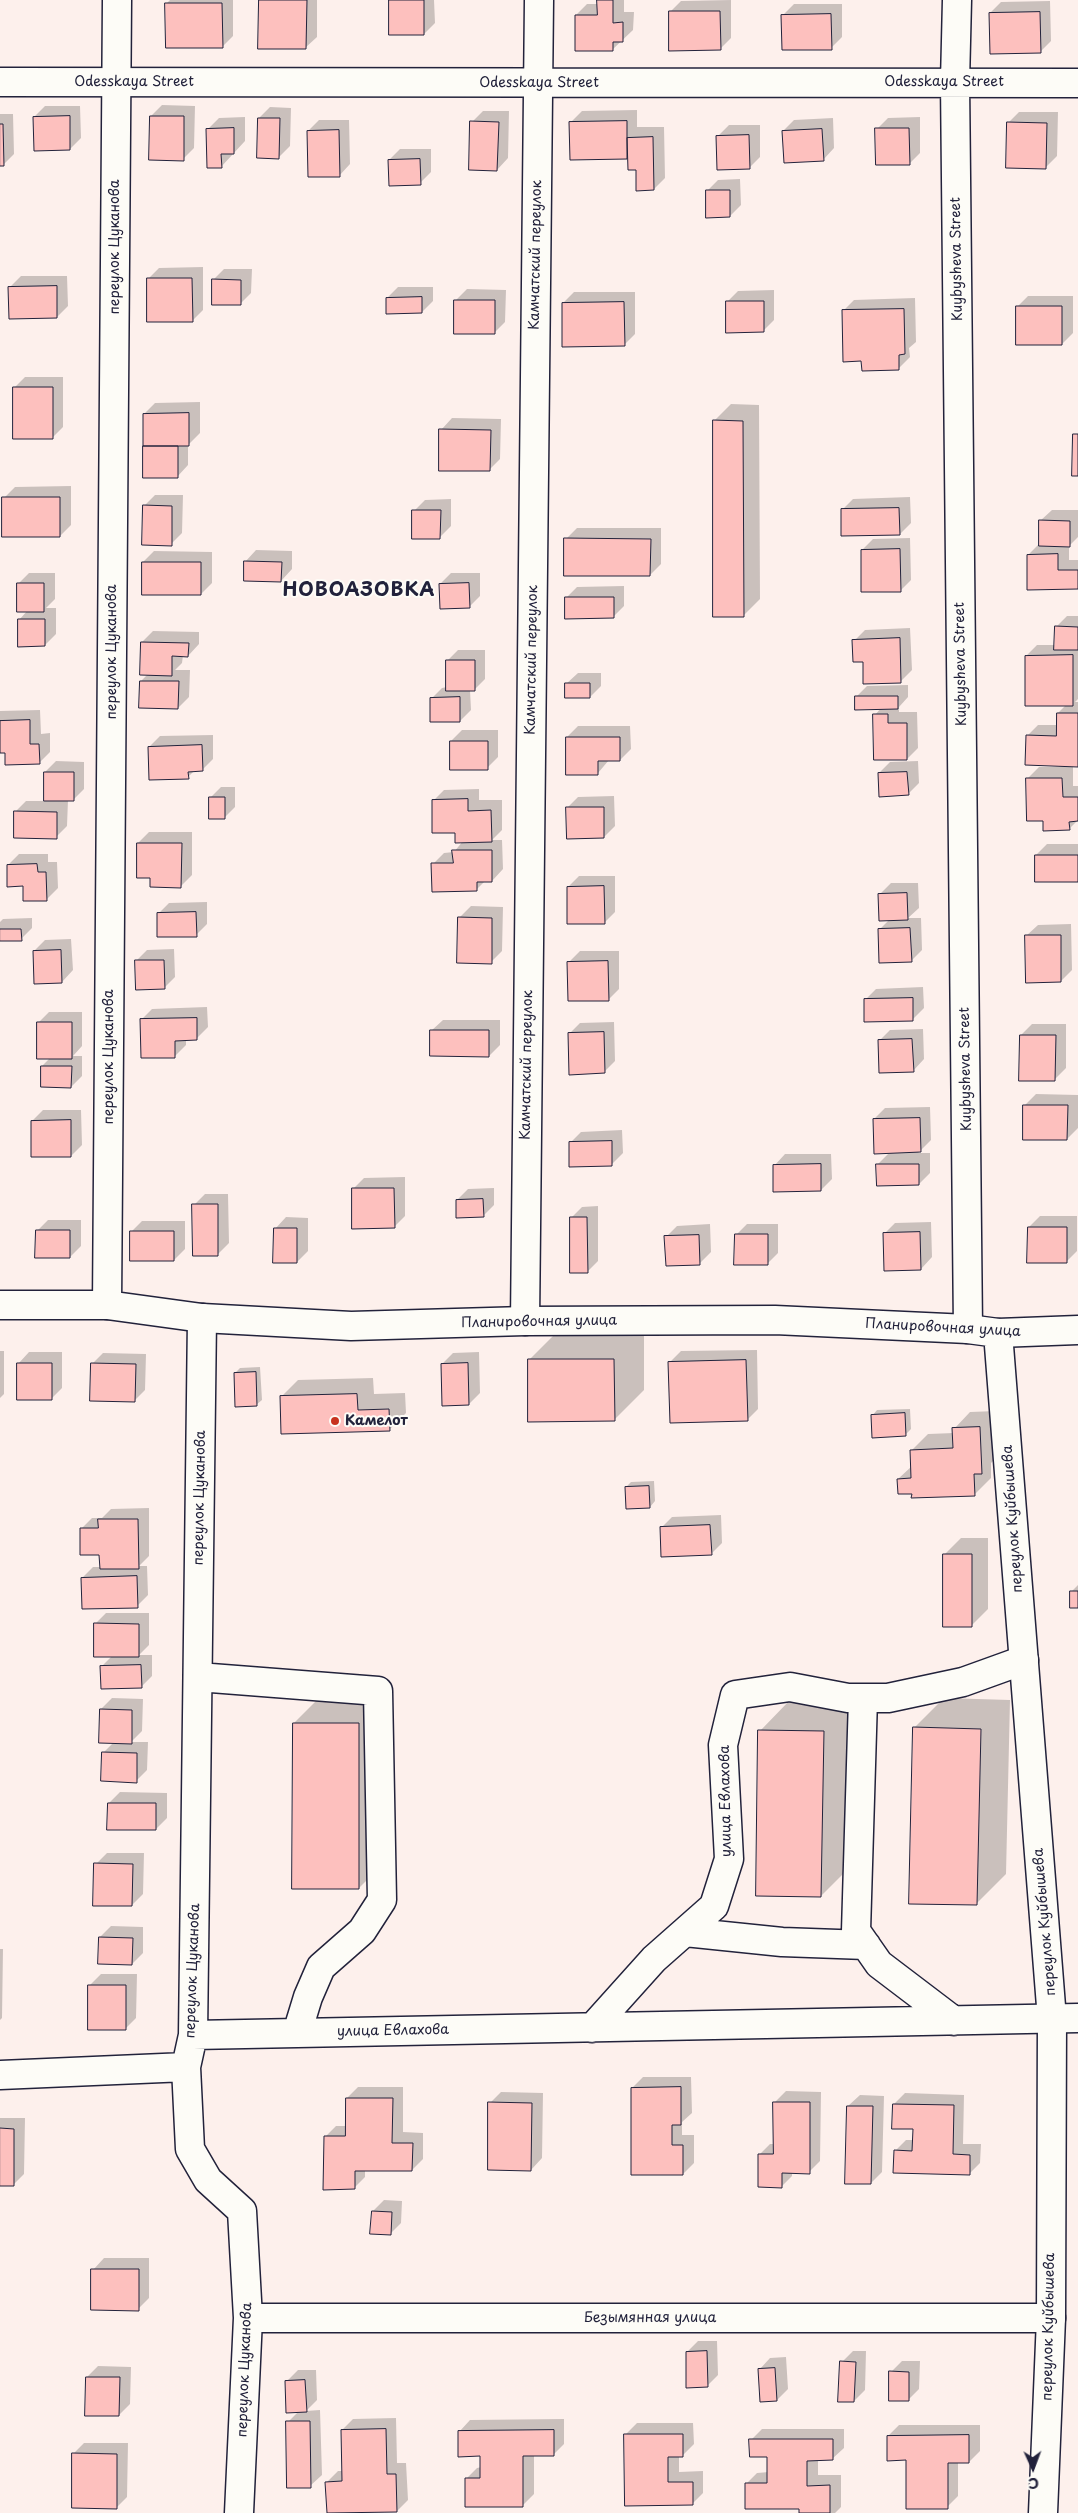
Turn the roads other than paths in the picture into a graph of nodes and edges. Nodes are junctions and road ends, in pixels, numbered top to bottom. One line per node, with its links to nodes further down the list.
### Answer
1 (117, 0): 5 (street, переулок Цуканова)
2 (539, 0): 7 (street, Камчатский переулок)
3 (957, 0): 6 (street, Kuybysheva Street)
4 (0, 82): 5 (street, Odesskaya Street)
5 (116, 82): 7 (street, Odesskaya Street); 10 (street, переулок Цуканова)
6 (955, 82): 7 (street, Odesskaya Street); 8 (street, Odesskaya Street); 13 (street, Kuybysheva Street)
7 (538, 83): 12 (street, Камчатский переулок)
8 (1078, 83)
9 (0, 1305): 10 (street, Планировочная улица)
10 (107, 1305): 11 (street, Планировочная улица)
11 (202, 1318): 12 (street, Планировочная улица); 17 (street, переулок Цуканова)
12 (525, 1321): 13 (street, Планировочная улица)
13 (968, 1329): 15 (street, Планировочная улица)
14 (1078, 1330): 15 (street, Планировочная улица)
15 (998, 1333): 16 (street, переулок Куйбышева)
16 (1024, 1660): 18 (street, улица Евлахова); 21 (street, переулок Куйбышева)
17 (198, 1677): 24 (street); 25 (street, переулок Цуканова)
18 (863, 1698): 19 (street, улица Евлахова); 20 (street)
19 (685, 1932): 20 (street); 23 (street, улица Евлахова)
20 (866, 1945): 22 (street)
21 (1065, 2019): 22 (street, улица Евлахова); 29 (street, переулок Куйбышева)
22 (954, 2021): 23 (street, улица Евлахова)
23 (592, 2028): 24 (street, улица Евлахова)
24 (297, 2033): 25 (street, улица Евлахова)
25 (193, 2034): 26 (street, переулок Цуканова)
26 (186, 2067): 27 (street); 28 (street, переулок Цуканова)
27 (0, 2075)
28 (248, 2318): 29 (street, Безымянная улица); 30 (street, переулок Цуканова)
29 (1051, 2318): 31 (street, переулок Куйбышева)
30 (239, 2513)
31 (1043, 2513)

